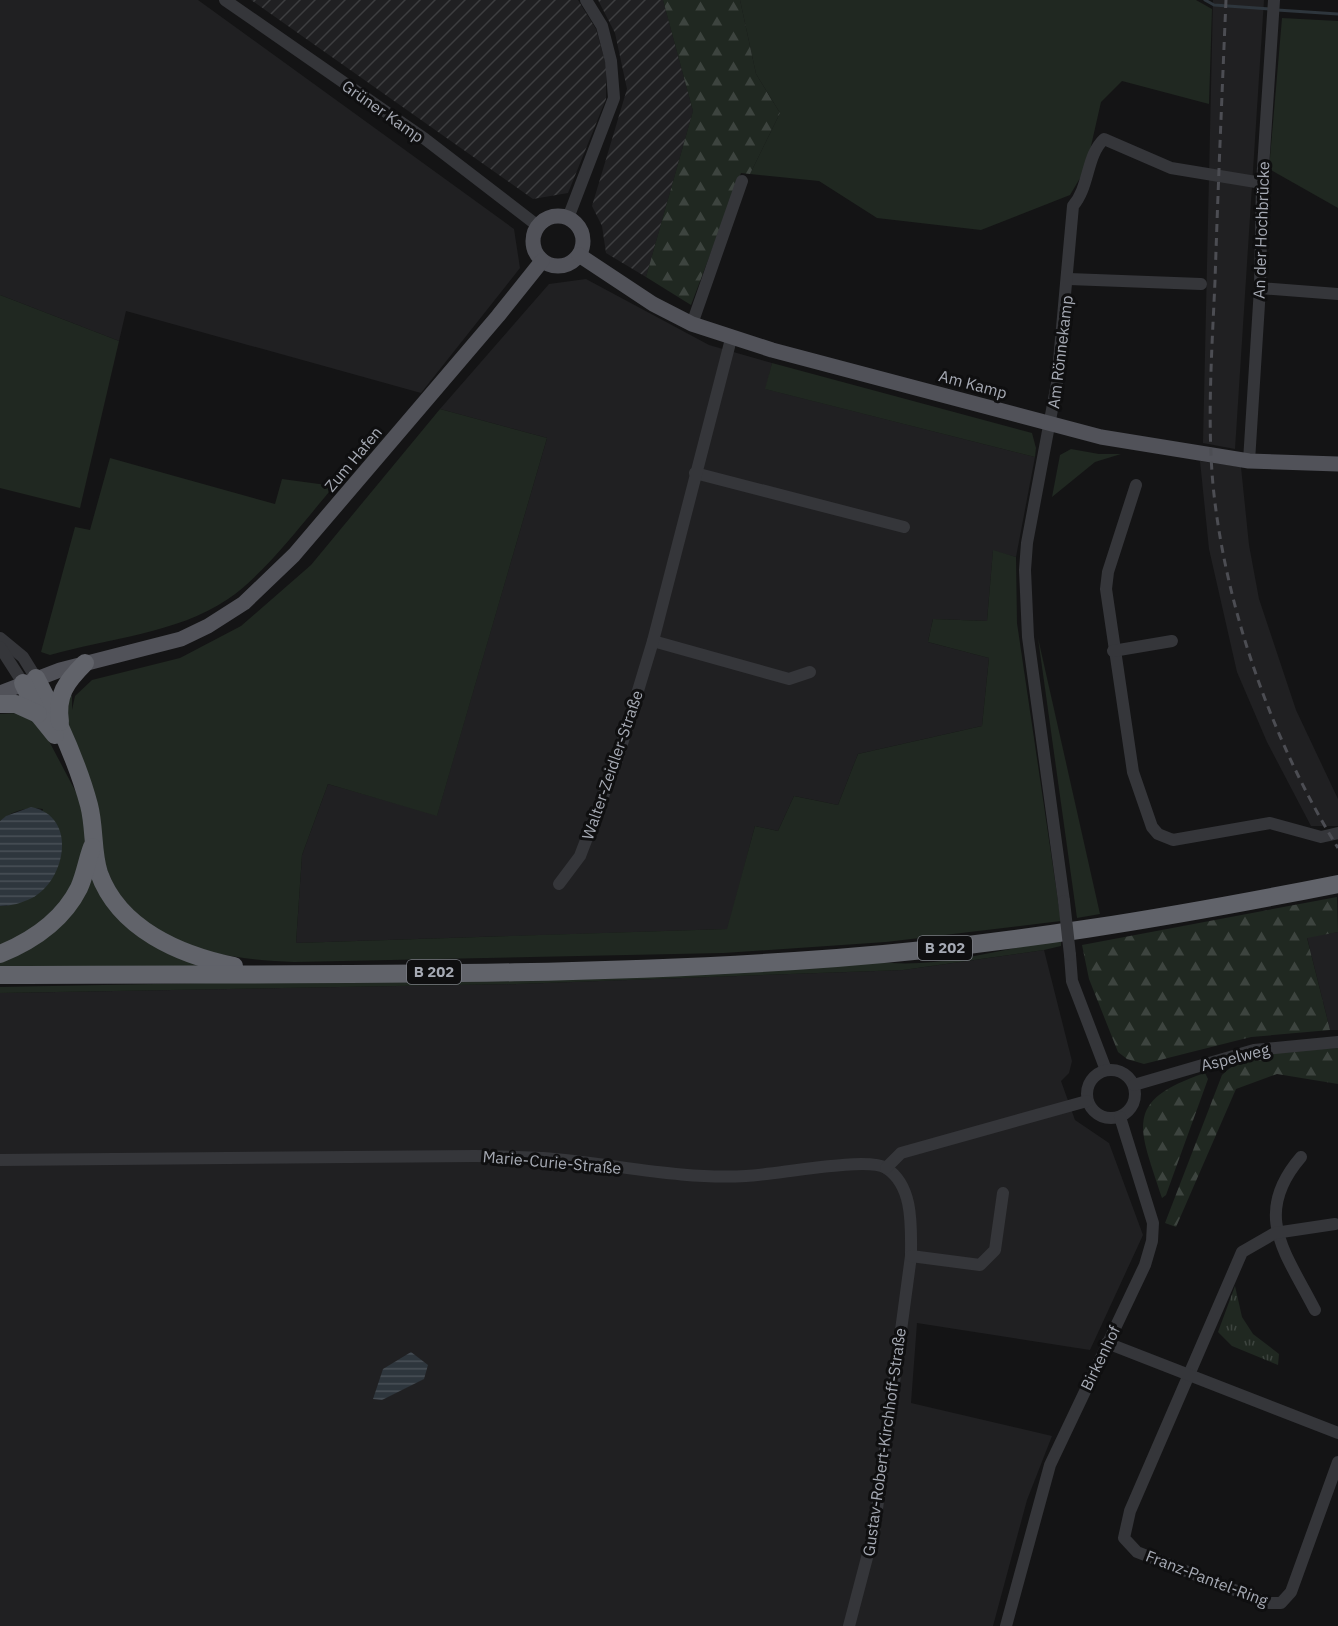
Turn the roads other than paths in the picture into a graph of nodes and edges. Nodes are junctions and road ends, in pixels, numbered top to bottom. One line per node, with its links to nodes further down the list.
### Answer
1 (225, 0): 7 (street, Grüner Kamp)
2 (586, 0): 6 (street)
3 (1274, 1): 5 (street, An der Hochbrücke)
4 (742, 181): 14 (street)
5 (1262, 183): 10 (street, Am Rönnekamp); 12 (street, An der Hochbrücke)
6 (568, 218): 7 (main road); 8 (main road)
7 (537, 226): 9 (main road)
8 (579, 255): 9 (main road); 14 (main road, Am Kamp)
9 (542, 261): 27 (main road, Zum Hafen)
10 (1068, 279): 11 (street, Am Rönnekamp); 16 (street, Am Rönnekamp)
11 (1201, 284)
12 (1260, 288): 13 (street); 17 (street, An der Hochbrücke)
13 (1338, 294)
14 (692, 324): 15 (main road, Am Kamp)
15 (731, 339): 16 (main road, Am Kamp); 19 (street, Walter-Zeidler-Straße)
16 (1051, 426): 17 (main road, Am Kamp); 43 (street, Am Rönnekamp, bridge)
17 (1249, 461): 18 (main road, Am Kamp)
18 (1338, 464)
19 (695, 473): 21 (street); 23 (street, Walter-Zeidler-Straße)
20 (1136, 485): 26 (street)
21 (904, 527)
22 (0, 638): 29 (street)
23 (653, 641): 28 (street); 37 (street, Walter-Zeidler-Straße)
24 (1172, 641): 26 (street)
25 (0, 647): 29 (street)
26 (1113, 651): 35 (street)
27 (85, 663): 29 (main road, Zum Hafen); 33 (highway)
28 (810, 672)
29 (29, 681): 30 (main road); 32 (highway); 33 (highway)
30 (0, 693)
31 (0, 704): 32 (highway)
32 (38, 714): 34 (highway)
33 (60, 729): 34 (highway)
34 (67, 749): 36 (highway)
35 (1338, 834)
36 (94, 839): 39 (highway); 40 (highway)
37 (559, 884)
38 (1338, 884): 40 (highway, B 202)
39 (0, 954)
40 (304, 973): 41 (highway, B 202)
41 (0, 975)
42 (1338, 1042): 44 (street, Aspelweg)
43 (1106, 1070): 44 (street); 45 (street)
44 (1134, 1085): 46 (street)
45 (1087, 1101): 46 (street); 49 (street)
46 (1120, 1117): 55 (street, Birkenhof)
47 (1301, 1157): 52 (street)
48 (0, 1160): 49 (street, Marie-Curie-Straße)
49 (886, 1168): 53 (street, Gustav-Robert-Kirchhoff-Straße)
50 (1003, 1193): 53 (street)
51 (1335, 1224): 52 (street, Franz-Pantel-Ring)
52 (1275, 1233): 54 (street); 56 (street, Franz-Pantel-Ring)
53 (912, 1256): 59 (street, Gustav-Robert-Kirchhoff-Straße)
54 (1315, 1310)
55 (1107, 1343): 56 (street); 60 (street, Birkenhof)
56 (1187, 1376): 57 (street); 58 (street, Franz-Pantel-Ring)
57 (1338, 1433)
58 (1338, 1462)
59 (849, 1626)
60 (1006, 1626)

